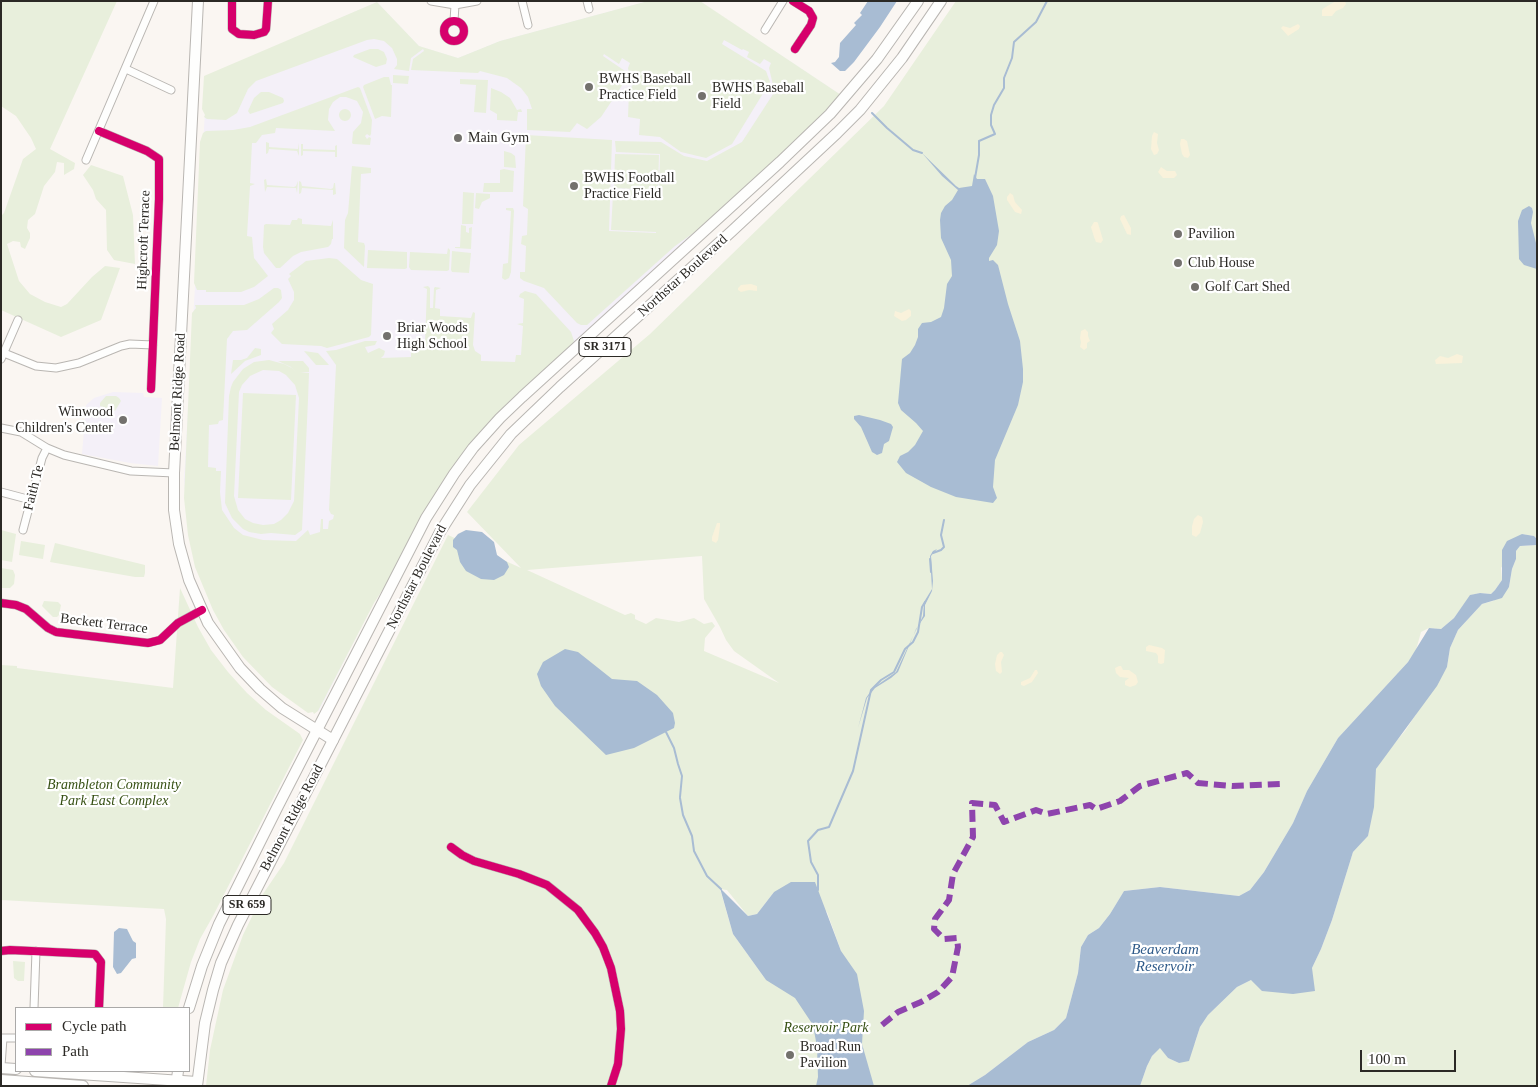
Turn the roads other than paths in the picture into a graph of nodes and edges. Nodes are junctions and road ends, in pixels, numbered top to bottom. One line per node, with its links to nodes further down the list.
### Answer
1 (154, 1): 19 (street)
2 (198, 1): 29 (main road, Belmont Ridge Road)
3 (232, 1): 4 (street)
4 (268, 1)
5 (431, 1): 13 (street)
6 (477, 1): 13 (street)
7 (522, 1): 16 (street)
8 (587, 1): 14 (street)
9 (783, 1): 17 (street)
10 (793, 1): 18 (street)
11 (918, 1): 35 (main road, Northstar Boulevard / SR 3171)
12 (940, 1): 36 (main road, Northstar Boulevard / SR 3171)
13 (455, 5): 15 (street)
14 (589, 9)
15 (454, 21)
16 (528, 26)
17 (765, 30)
18 (795, 49)
19 (126, 70): 20 (street); 21 (street)
20 (171, 90)
21 (99, 131): 22 (street); 24 (street, Highcroft Terrace)
22 (86, 160)
23 (18, 320): 25 (street)
24 (152, 345): 25 (street); 26 (street, Highcroft Terrace)
25 (3, 356)
26 (151, 389)
27 (1, 428): 28 (street)
28 (47, 448): 29 (street); 31 (street, Faith Te)
29 (174, 473): 34 (main road, Belmont Ridge Road)
30 (1, 492): 31 (street)
31 (31, 500): 32 (street, Faith Te)
32 (23, 530)
33 (1, 603): 34 (street, Beckett Terrace)
34 (202, 610): 35 (main road, Belmont Ridge Road)
35 (317, 731): 36 (main road, Belmont Ridge Road); 42 (main road, Belmont Ridge Road / SR 659)
36 (334, 740): 50 (main road, Belmont Ridge Road / SR 659)
37 (451, 847): 52 (street)
38 (1, 951): 39 (street)
39 (36, 951): 40 (street); 41 (street)
40 (34, 1007)
41 (99, 1007)
42 (189, 1007)
43 (2, 1038): 44 (street); 45 (street)
44 (15, 1038)
45 (1, 1067): 46 (main road)
46 (15, 1069)
47 (53, 1072): 48 (main road)
48 (177, 1079): 50 (main road)
49 (1, 1080): 51 (main road)
50 (197, 1084)
51 (83, 1086)
52 (611, 1086)

